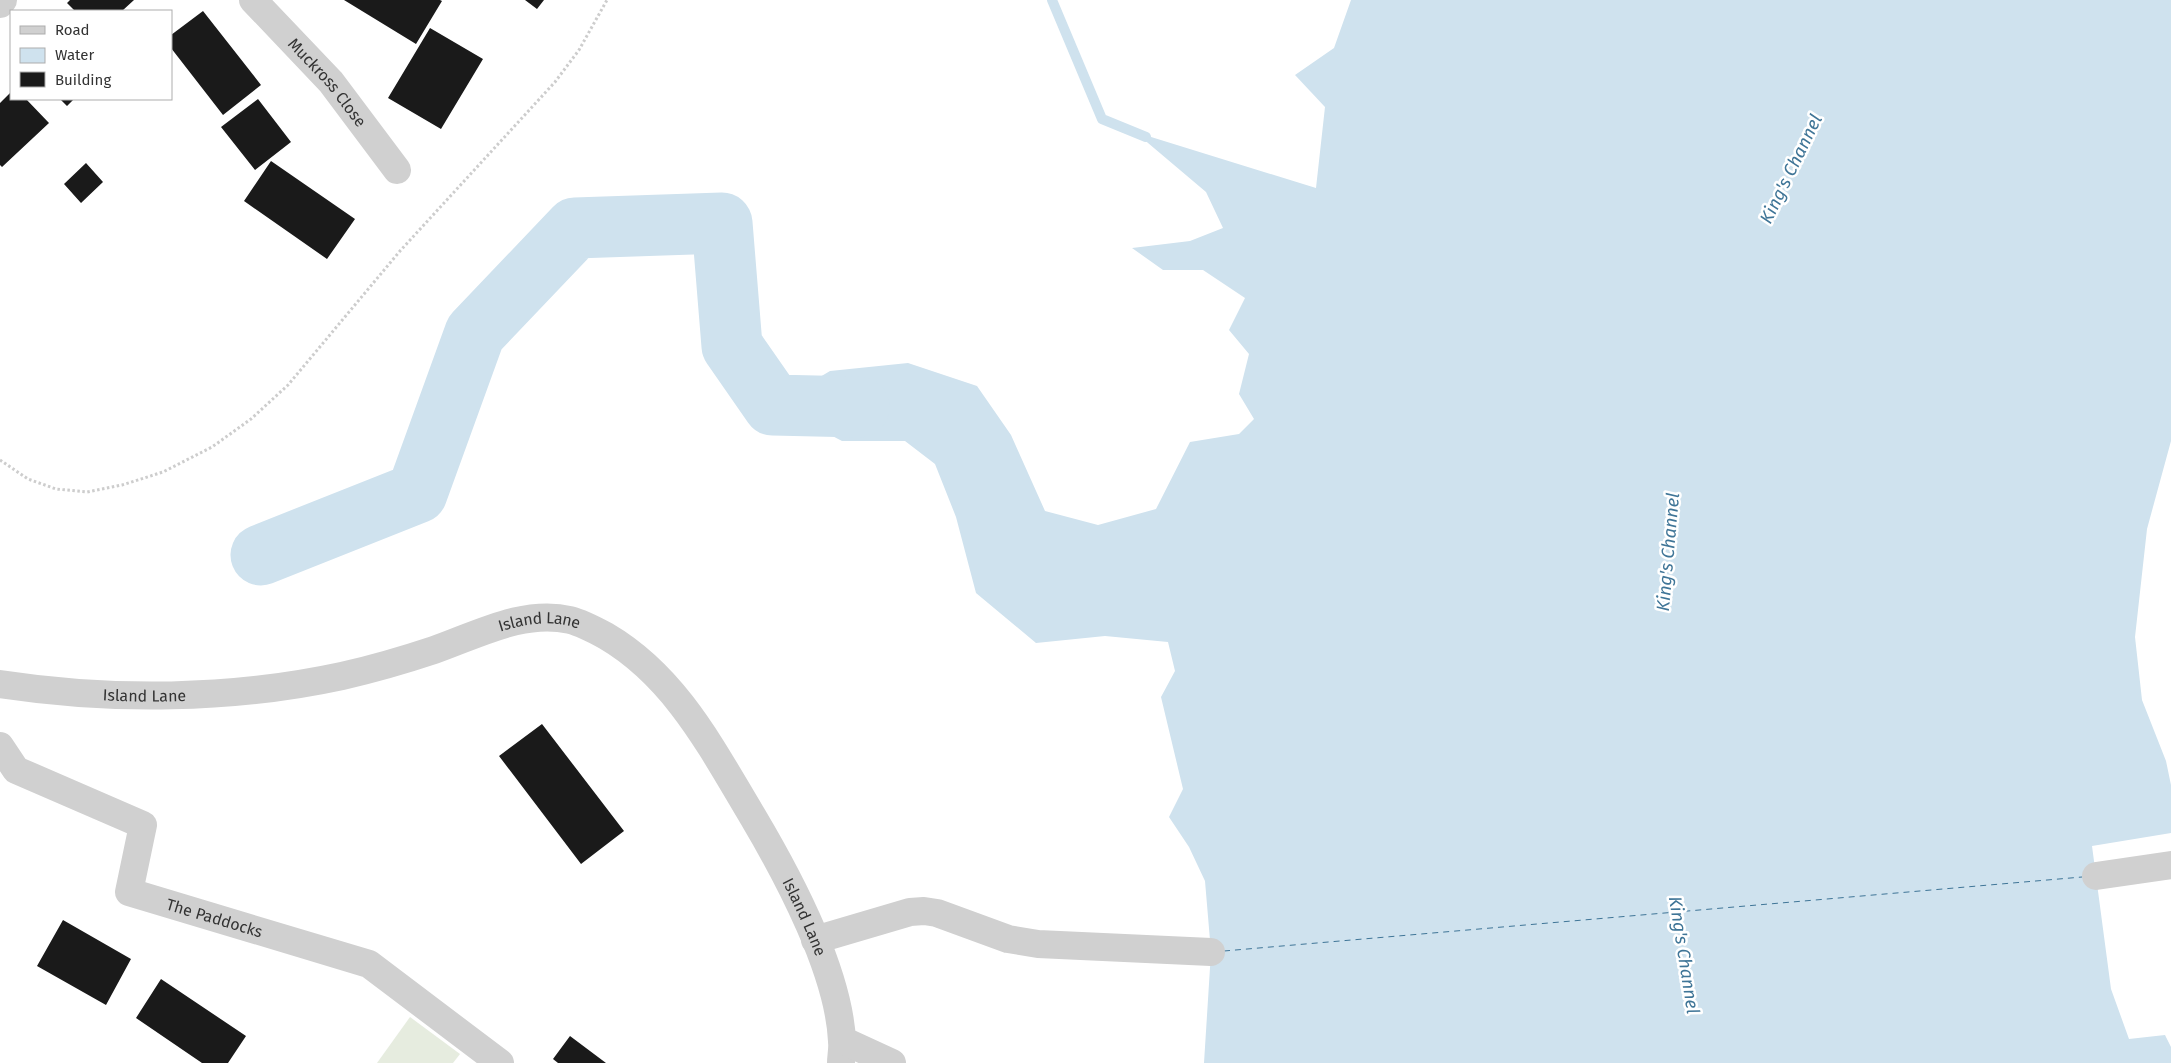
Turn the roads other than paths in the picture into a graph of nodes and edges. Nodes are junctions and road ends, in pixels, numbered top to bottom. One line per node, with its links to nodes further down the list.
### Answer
1 (3, 0): 3 (street)
2 (253, 0): 4 (street, Muckross Close)
3 (0, 4)
4 (397, 170)
5 (0, 684): 9 (street, Island Lane)
6 (0, 746): 12 (street, The Paddocks)
7 (2171, 864): 8 (street)
8 (2096, 876)
9 (815, 940): 10 (street); 11 (street, Island Lane)
10 (1211, 952)
11 (842, 1052): 13 (street)
12 (500, 1063)
13 (892, 1063)

